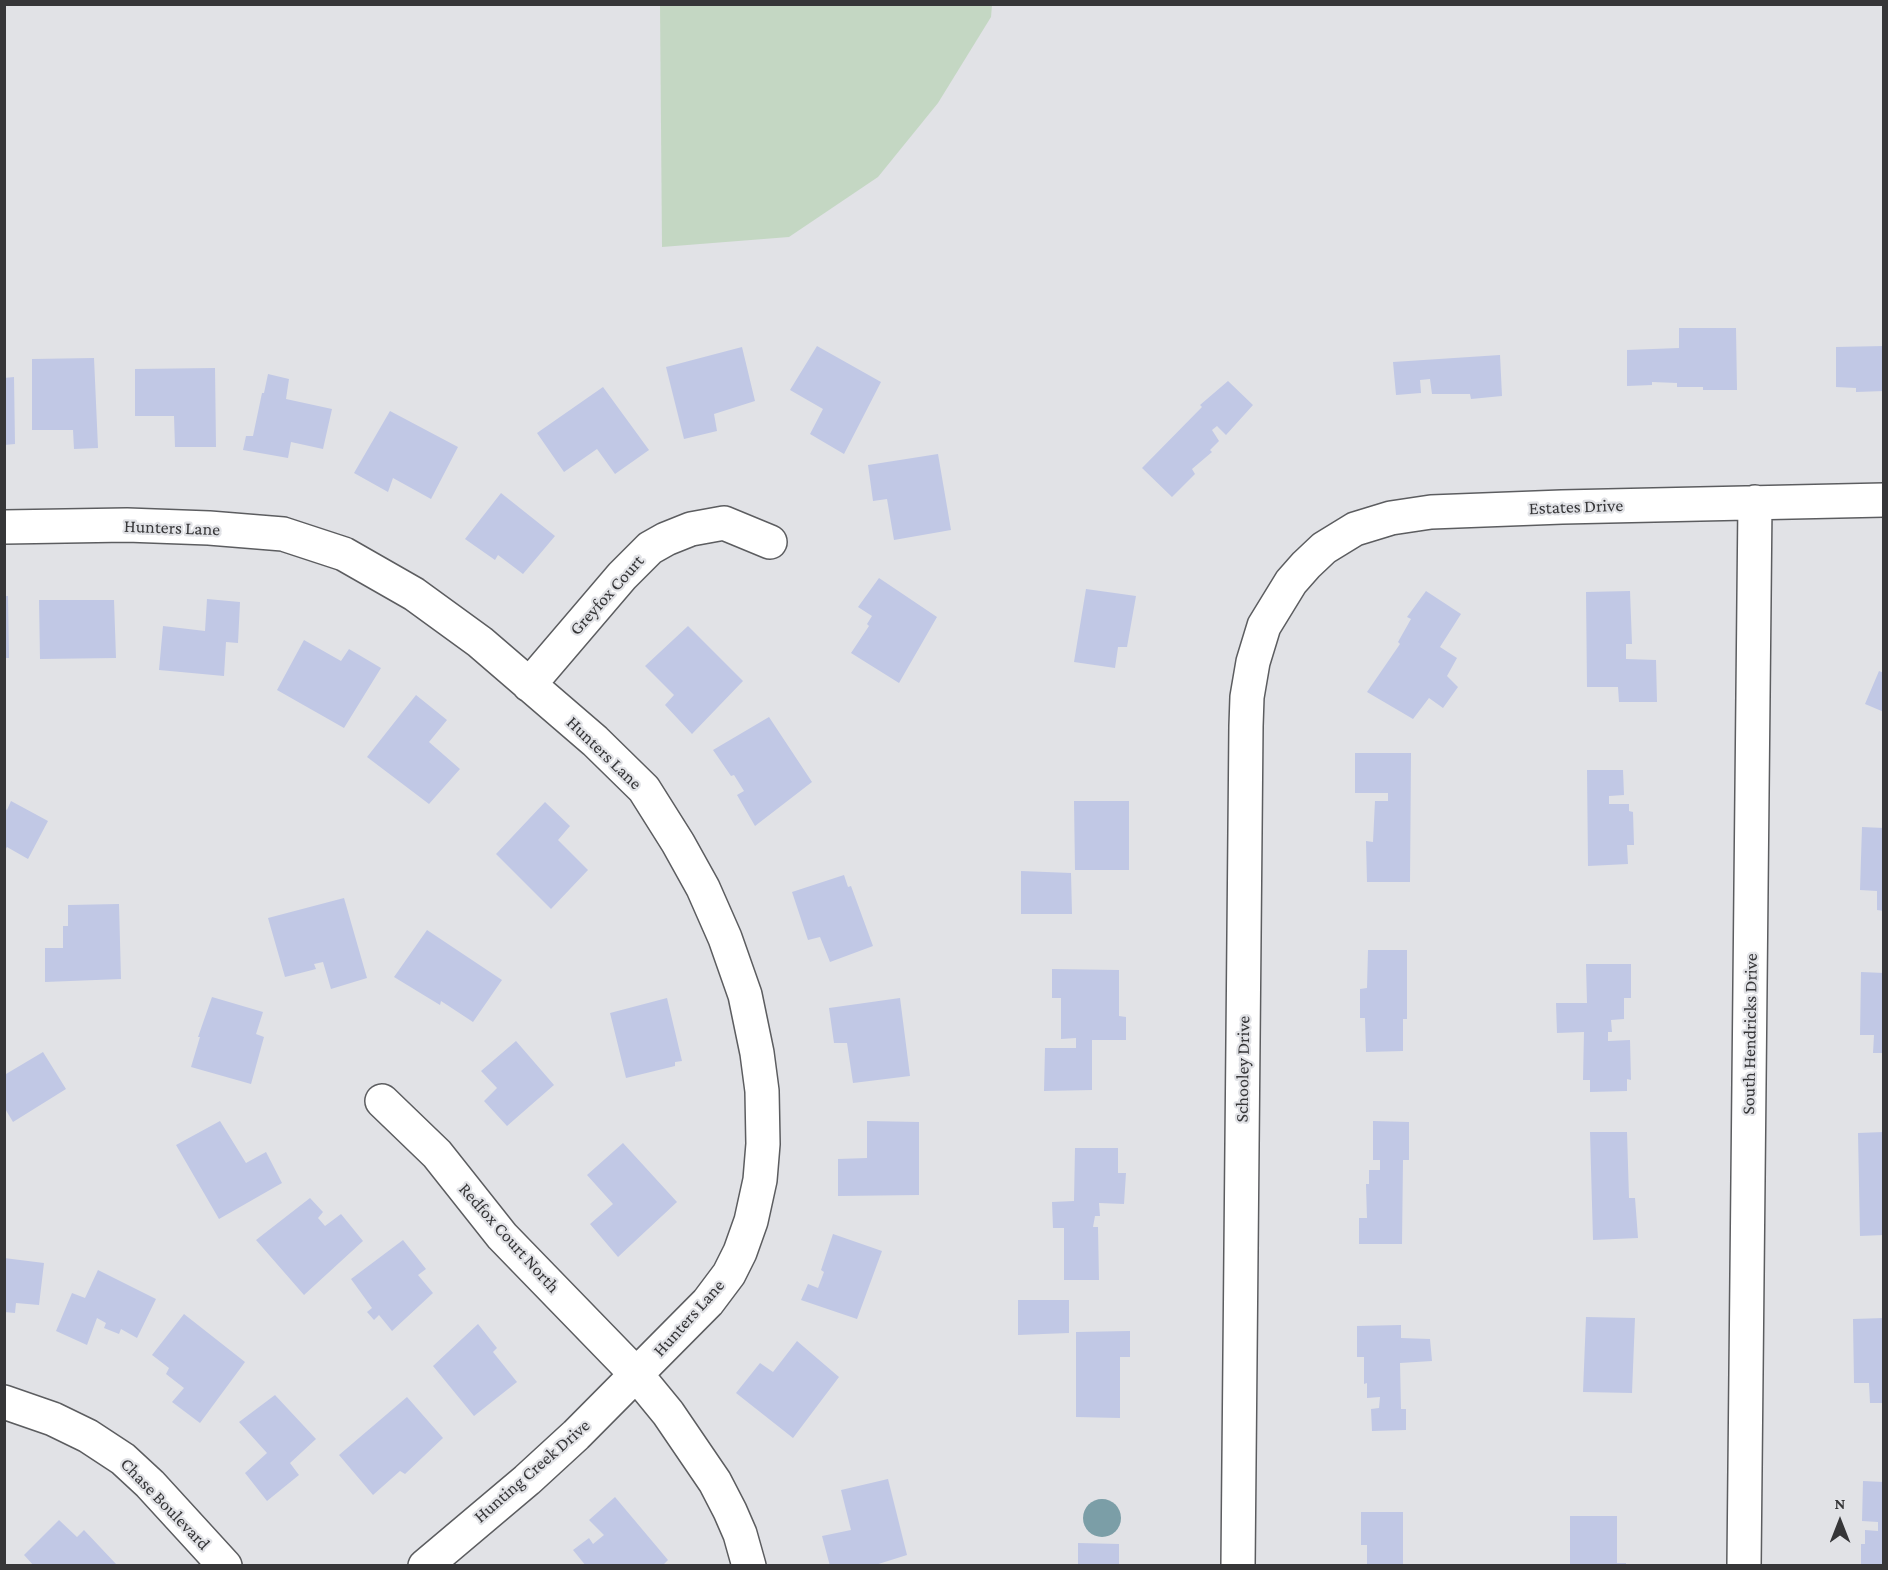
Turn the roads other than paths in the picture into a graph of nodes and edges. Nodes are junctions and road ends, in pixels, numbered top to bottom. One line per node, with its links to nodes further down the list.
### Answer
1 (1884, 500): 2 (street, Estates Drive)
2 (1755, 502): 5 (street, Estates Drive); 14 (street, South Hendricks Drive)
3 (4, 527): 6 (street, Hunters Lane)
4 (770, 542): 6 (street, Greyfox Court)
5 (1291, 582): 13 (street, Schooley Drive)
6 (529, 685): 8 (street, Hunters Lane)
7 (382, 1101): 8 (street, Redfox Court North)
8 (636, 1374): 11 (street, Hunting Creek Drive); 12 (street, Redfox Court North)
9 (4, 1402): 10 (street, Chase Boulevard)
10 (225, 1566)
11 (425, 1566)
12 (749, 1566)
13 (1238, 1566)
14 (1744, 1566)

